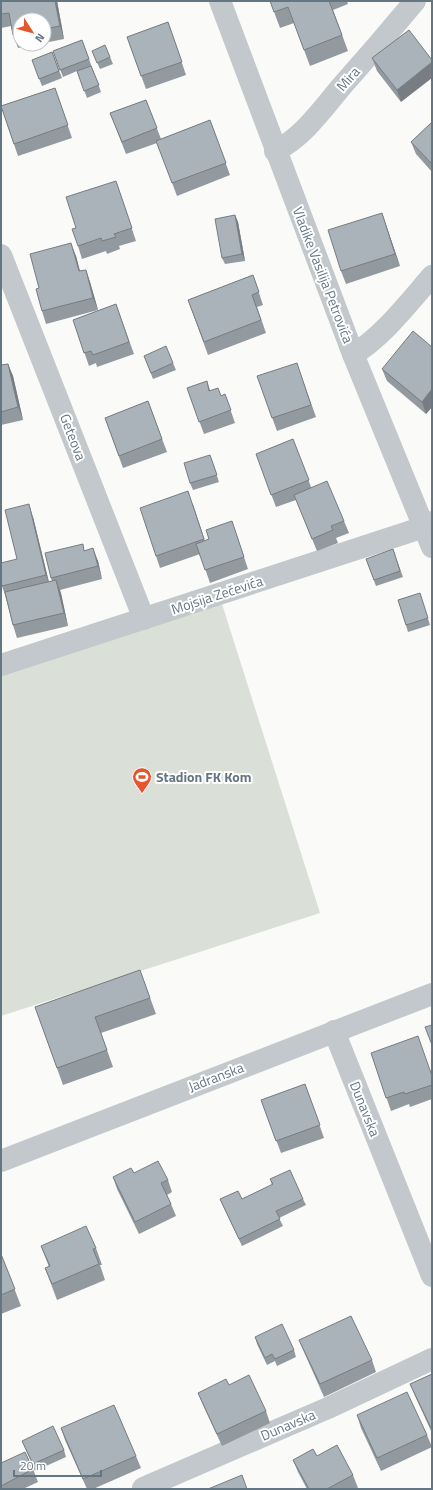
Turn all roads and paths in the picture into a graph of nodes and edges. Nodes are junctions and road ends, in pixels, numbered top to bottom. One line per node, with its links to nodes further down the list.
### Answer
1 (220, 1): 3 (street, Vladike Vasilija Petrovića)
2 (416, 1): 3 (street, Mira)
3 (275, 151): 6 (street, Vladike Vasilija Petrovića)
4 (1, 255): 9 (street, Geteova)
5 (432, 276): 6 (street)
6 (353, 354): 7 (street, Vladike Vasilija Petrovića)
7 (428, 524): 8 (street, Vladike Vasilija Petrovića); 9 (street, Mojsija Zečevića)
8 (432, 547)
9 (144, 619): 10 (street, Mojsija Zečevića)
10 (1, 665)
11 (432, 994): 12 (street, Jadranska)
12 (334, 1031): 13 (street, Jadranska); 14 (street, Dunavska)
13 (1, 1161)
14 (432, 1276)
15 (432, 1359): 16 (street, Dunavska)
16 (143, 1488)

